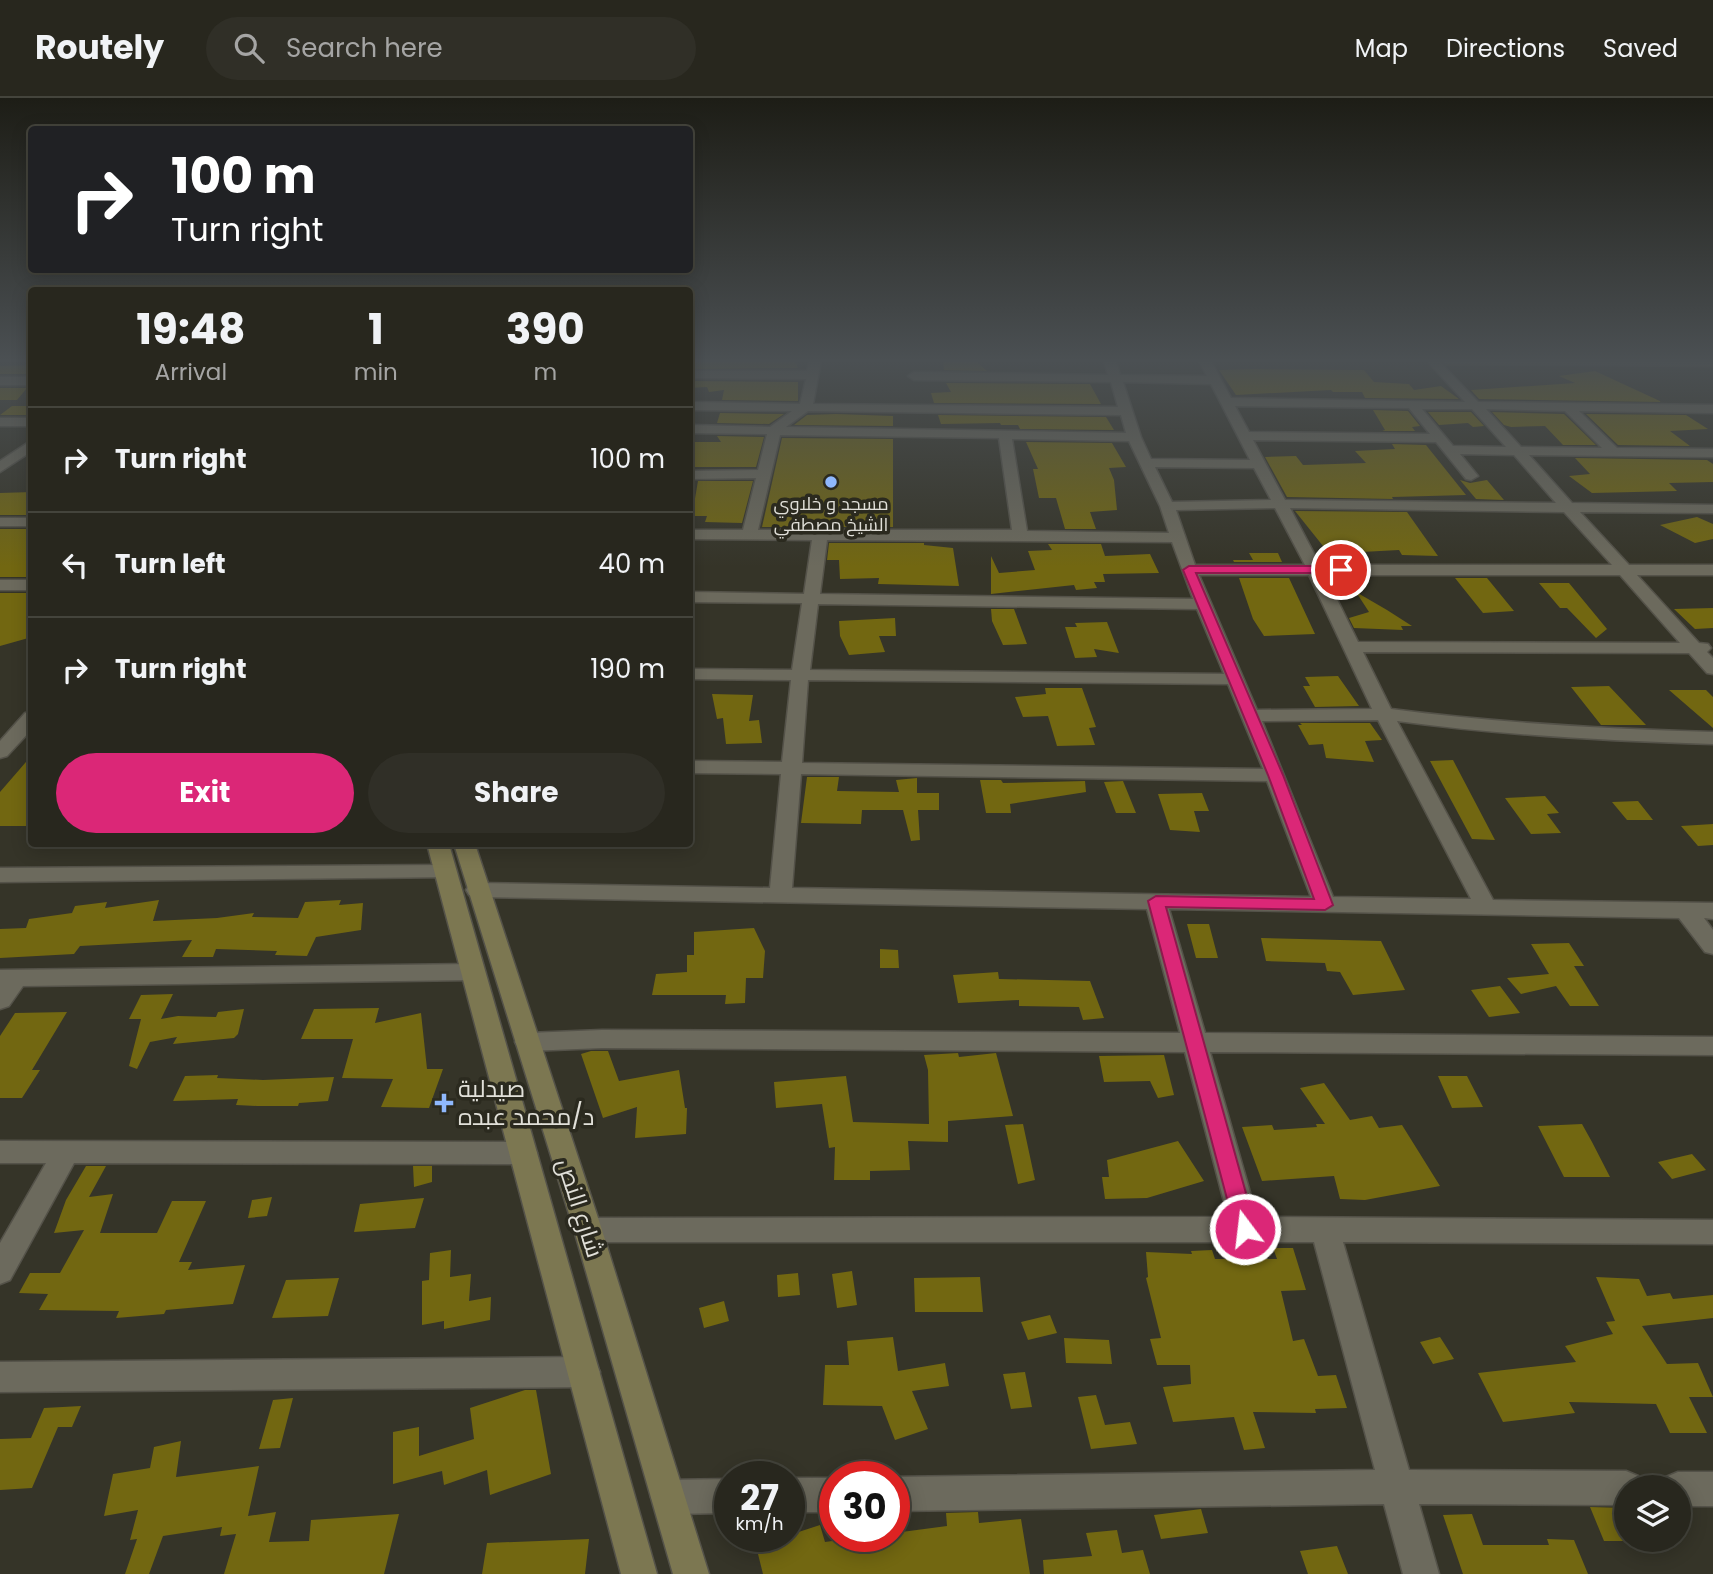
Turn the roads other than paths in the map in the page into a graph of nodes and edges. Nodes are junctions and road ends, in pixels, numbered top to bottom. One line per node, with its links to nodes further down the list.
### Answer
1 (775, 429): 21 (street)
2 (804, 430): 8 (street)
3 (1133, 430): 10 (street)
4 (1242, 430): 9 (street)
5 (1433, 430): 11 (street)
6 (1499, 430): 14 (street)
7 (1591, 430): 15 (street)
8 (1005, 436): 10 (street); 31 (street)
9 (1245, 436): 11 (street); 18 (street)
10 (1135, 437): 17 (street)
11 (1440, 438): 13 (street)
12 (28, 447): 20 (street)
13 (1449, 450): 14 (street); 23 (street)
14 (1517, 450): 15 (street); 26 (street)
15 (1613, 451): 16 (street)
16 (1713, 453)
17 (1146, 463): 18 (street); 25 (street)
18 (1257, 464): 24 (street)
19 (22, 467): 20 (street)
20 (1, 468)
21 (763, 474): 22 (street); 32 (street)
22 (693, 475)
23 (1471, 476)
24 (1278, 504): 25 (street); 26 (street); 35 (street)
25 (1167, 506): 34 (street)
26 (1569, 507): 27 (street); 37 (street)
27 (1713, 509)
28 (0, 522): 29 (street)
29 (28, 522)
30 (693, 535): 32 (street)
31 (1020, 535): 33 (street); 34 (street)
32 (749, 536): 33 (street)
33 (820, 536): 42 (street)
34 (1178, 538): 36 (street)
35 (1315, 569): 36 (street); 37 (street); 44 (street)
36 (1189, 570): 43 (street)
37 (1626, 570): 38 (street); 45 (street)
38 (1713, 570)
39 (0, 585): 40 (street)
40 (28, 585)
41 (693, 597): 42 (street)
42 (810, 598): 43 (street); 49 (street)
43 (1203, 604): 50 (street)
44 (1354, 647): 45 (street); 51 (street)
45 (1694, 648): 46 (street); 47 (street)
46 (1713, 649)
47 (1713, 669)
48 (693, 674): 49 (street)
49 (800, 675): 50 (street); 58 (street)
50 (1234, 680): 52 (street)
51 (1384, 713): 52 (street); 55 (street); 68 (street)
52 (1251, 716): 59 (street)
53 (28, 722): 54 (street)
54 (15, 737): 56 (street)
55 (1713, 738)
56 (0, 752)
57 (693, 767): 58 (street)
58 (790, 768): 59 (street); 65 (street)
59 (1275, 775): 67 (street)
60 (439, 847): 62 (main road, شارع النص)
61 (465, 847): 64 (main road, شارع النص)
62 (445, 872): 63 (street); 72 (main road, شارع النص)
63 (0, 875)
64 (477, 890): 65 (street); 75 (main road, شارع النص)
65 (780, 895): 66 (street)
66 (1156, 901): 67 (street); 76 (street)
67 (1325, 905): 68 (street)
68 (1486, 907): 69 (street)
69 (1685, 911): 70 (street); 71 (street)
70 (1713, 911)
71 (1713, 946)
72 (472, 972): 73 (street); 80 (main road, شارع النص)
73 (8, 978): 74 (street)
74 (0, 1000)
75 (528, 1042): 76 (street); 83 (main road, شارع النص)
76 (1196, 1042): 77 (street); 81 (street)
77 (1713, 1046)
78 (0, 1152): 79 (street)
79 (66, 1153): 80 (street); 85 (street)
80 (523, 1153): 86 (main road, شارع النص)
81 (1245, 1229): 82 (street); 83 (street)
82 (1325, 1229): 84 (street); 88 (street)
83 (589, 1230): 94 (main road, شارع النص)
84 (1713, 1232)
85 (0, 1271)
86 (584, 1372): 87 (street); 95 (main road, شارع النص)
87 (0, 1377)
88 (1397, 1487): 89 (street); 92 (street); 97 (street)
89 (1614, 1489)
90 (1691, 1489): 91 (street)
91 (1713, 1489)
92 (910, 1494)
93 (714, 1496): 94 (street)
94 (668, 1497): 96 (main road, شارع النص)
95 (639, 1574)
96 (691, 1574)
97 (1421, 1574)

